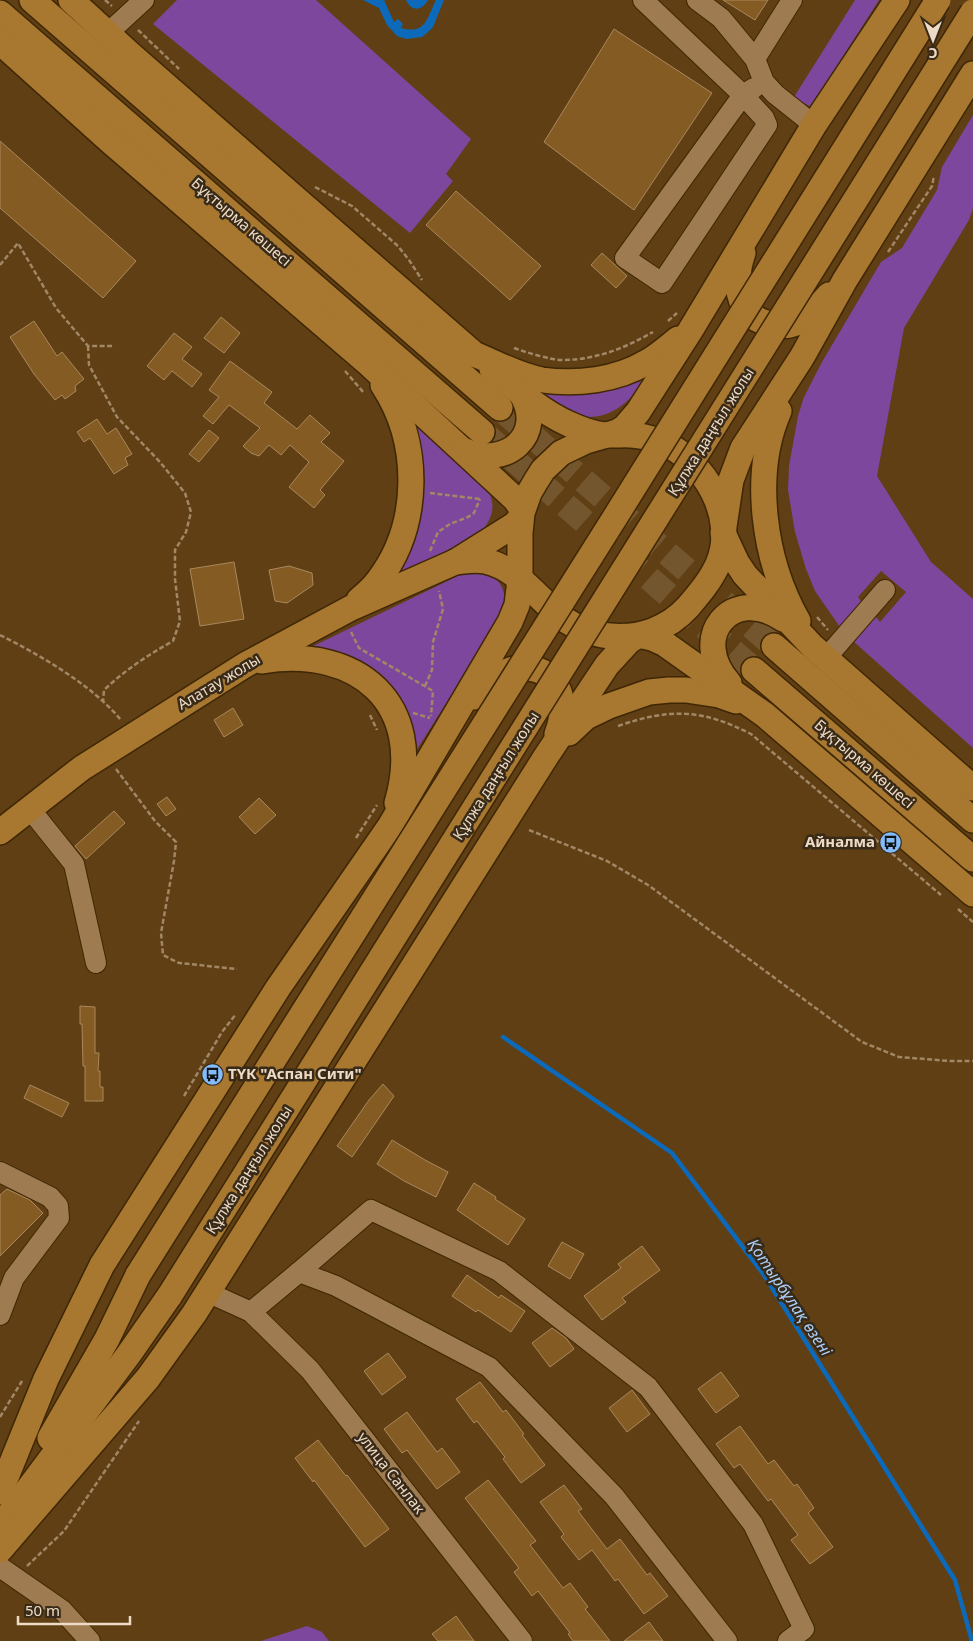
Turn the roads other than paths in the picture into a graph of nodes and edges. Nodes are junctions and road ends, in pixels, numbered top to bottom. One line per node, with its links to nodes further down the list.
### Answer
1 (32, 0): 25 (main road, Бұқтырма көшесі)
2 (71, 0): 11 (main road)
3 (144, 0): 11 (street)
4 (643, 0): 16 (street)
5 (697, 0): 13 (street)
6 (792, 0): 13 (street)
7 (897, 0): 17 (main road)
8 (938, 0): 59 (main road, Құлжа даңғыл жолы, bridge)
9 (0, 12): 26 (main road, Бұқтырма көшесі)
10 (973, 12): 59 (main road, Құлжа даңғыл жолы, bridge)
11 (107, 34): 21 (main road)
12 (0, 42): 23 (main road)
13 (755, 59): 15 (street)
14 (973, 74): 19 (main road)
15 (764, 82): 16 (street); 17 (street)
16 (743, 95): 16 (street)
17 (814, 125): 18 (main road)
18 (752, 227): 19 (main road); 20 (main road)
19 (845, 280): 22 (main road)
20 (684, 322): 21 (main road); 27 (main road)
21 (474, 354): 24 (main road)
22 (802, 357): 30 (main road); 39 (main road)
23 (369, 364): 28 (main road); 36 (main road)
24 (521, 393): 27 (main road); 28 (main road)
25 (500, 408)
26 (482, 432)
27 (605, 435): 29 (main road); 30 (main road)
28 (463, 450): 29 (main road)
29 (522, 513): 31 (main road); 32 (main road)
30 (723, 533): 37 (main road); 39 (main road)
31 (520, 545): 33 (main road); 35 (main road)
32 (455, 562): 33 (main road); 36 (main road, Алатау жолы)
33 (520, 580): 35 (main road); 43 (main road)
34 (885, 590): 39 (street)
35 (544, 602): 37 (main road)
36 (351, 620): 40 (main road, Алатау жолы)
37 (639, 634): 42 (main road); 44 (main road)
38 (774, 646): 47 (main road, Бұқтырма көшесі)
39 (820, 646): 42 (main road); 45 (main road)
40 (245, 665): 46 (main road, Алатау жолы); 48 (main road)
41 (754, 670): 50 (main road, Бұқтырма көшесі)
42 (755, 708): 44 (main road); 51 (main road)
43 (437, 727): 44 (main road); 48 (main road)
44 (549, 752): 55 (main road)
45 (973, 788)
46 (30, 809): 49 (main road, Алатау жолы); 52 (street)
47 (973, 820)
48 (390, 826): 58 (main road)
49 (0, 832)
50 (973, 859)
51 (966, 902)
52 (96, 964)
53 (0, 1172): 57 (street)
54 (300, 1272): 56 (street); 64 (street); 65 (street)
55 (207, 1292): 56 (street); 60 (main road)
56 (251, 1312): 63 (street, улица Санлак)
57 (0, 1315)
58 (0, 1492)
59 (0, 1527)
60 (0, 1550)
61 (7, 1572): 62 (street)
62 (90, 1641)
63 (522, 1641)
64 (727, 1641)
65 (788, 1641)

